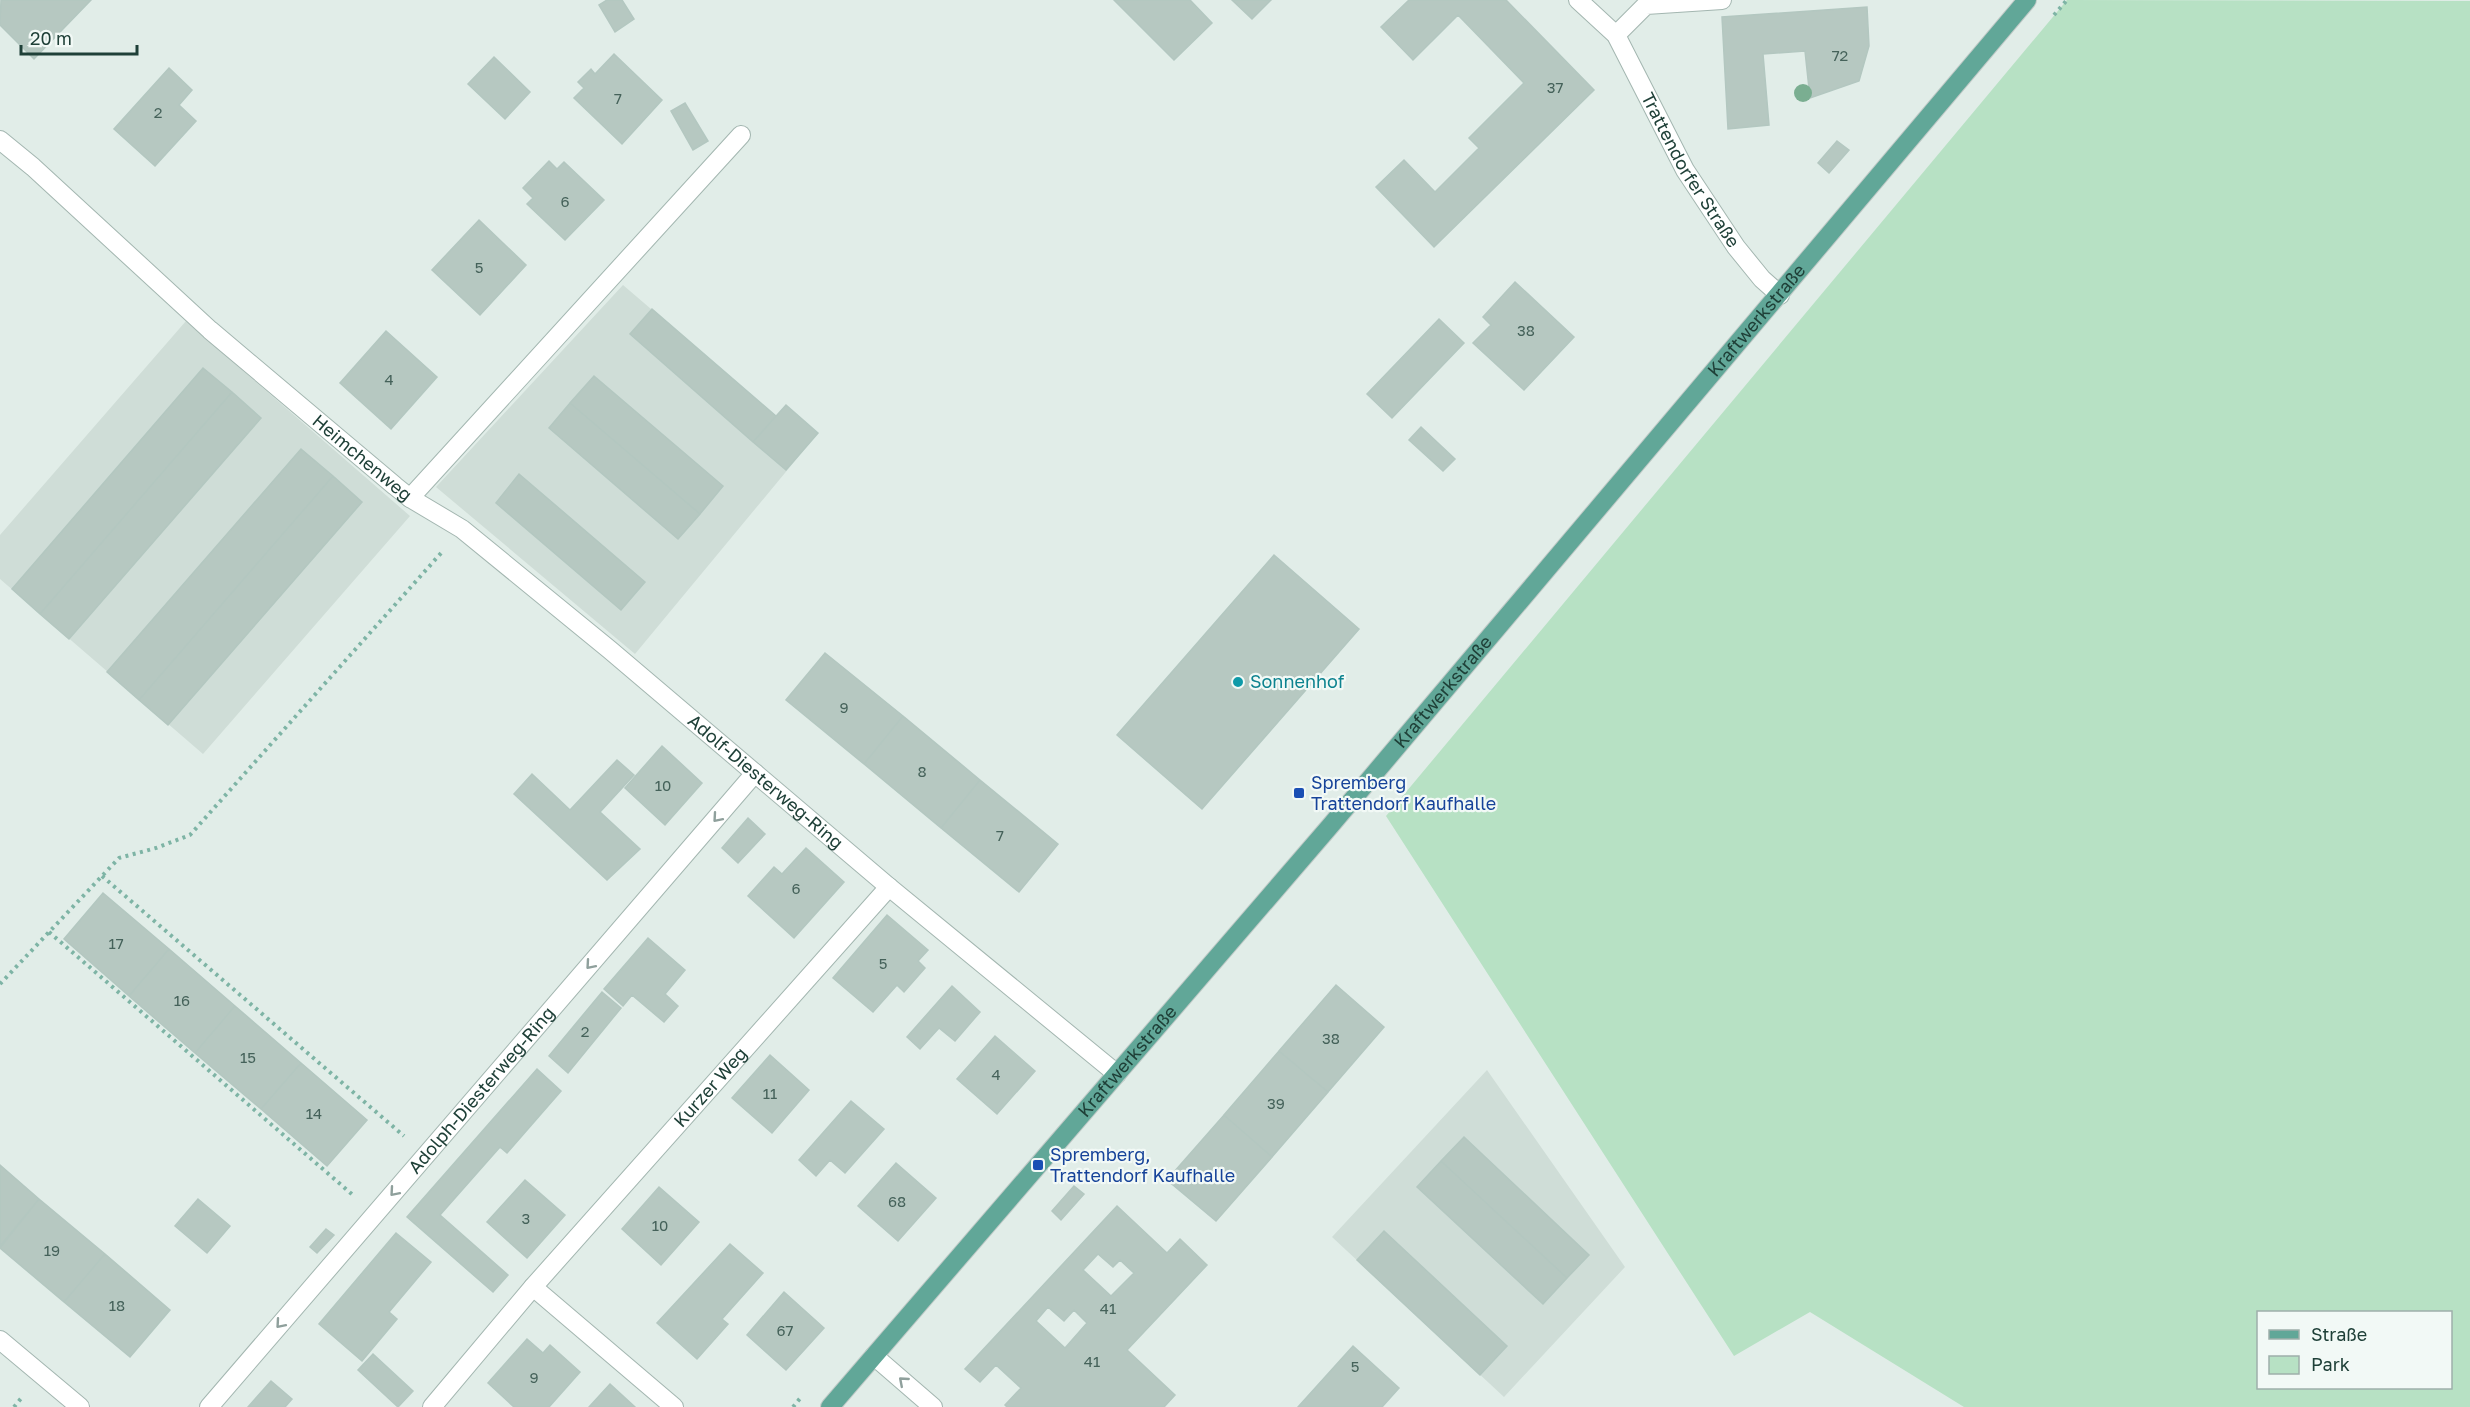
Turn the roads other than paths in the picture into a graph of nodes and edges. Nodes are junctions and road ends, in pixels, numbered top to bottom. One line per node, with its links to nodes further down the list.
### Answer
1 (1578, 0): 4 (street, Trattendorfer Straße)
2 (1722, 0): 4 (street)
3 (2028, 0): 7 (main road, Kraftwerkstraße)
4 (1616, 35): 7 (street, Trattendorfer Straße)
5 (741, 135): 8 (street, Heimchenweg)
6 (0, 140): 8 (street, Heimchenweg)
7 (1780, 295): 11 (main road, Kraftwerkstraße)
8 (410, 498): 9 (street, Adolf-Diesterweg-Ring)
9 (755, 773): 10 (street, Adolf-Diesterweg-Ring); 16 (street, Adolph-Diesterweg-Ring, one-way to 16)
10 (889, 887): 11 (street, Adolf-Diesterweg-Ring); 12 (street, Kurzer Weg)
11 (1117, 1074): 14 (main road, Kraftwerkstraße)
12 (533, 1287): 17 (street, Kurzer Weg); 18 (street)
13 (0, 1340): 15 (street)
14 (874, 1356): 19 (main road, Kraftwerkstraße); 20 (street, one-way to 14)
15 (80, 1407)
16 (208, 1407)
17 (432, 1407)
18 (674, 1407)
19 (830, 1407)
20 (933, 1407)

